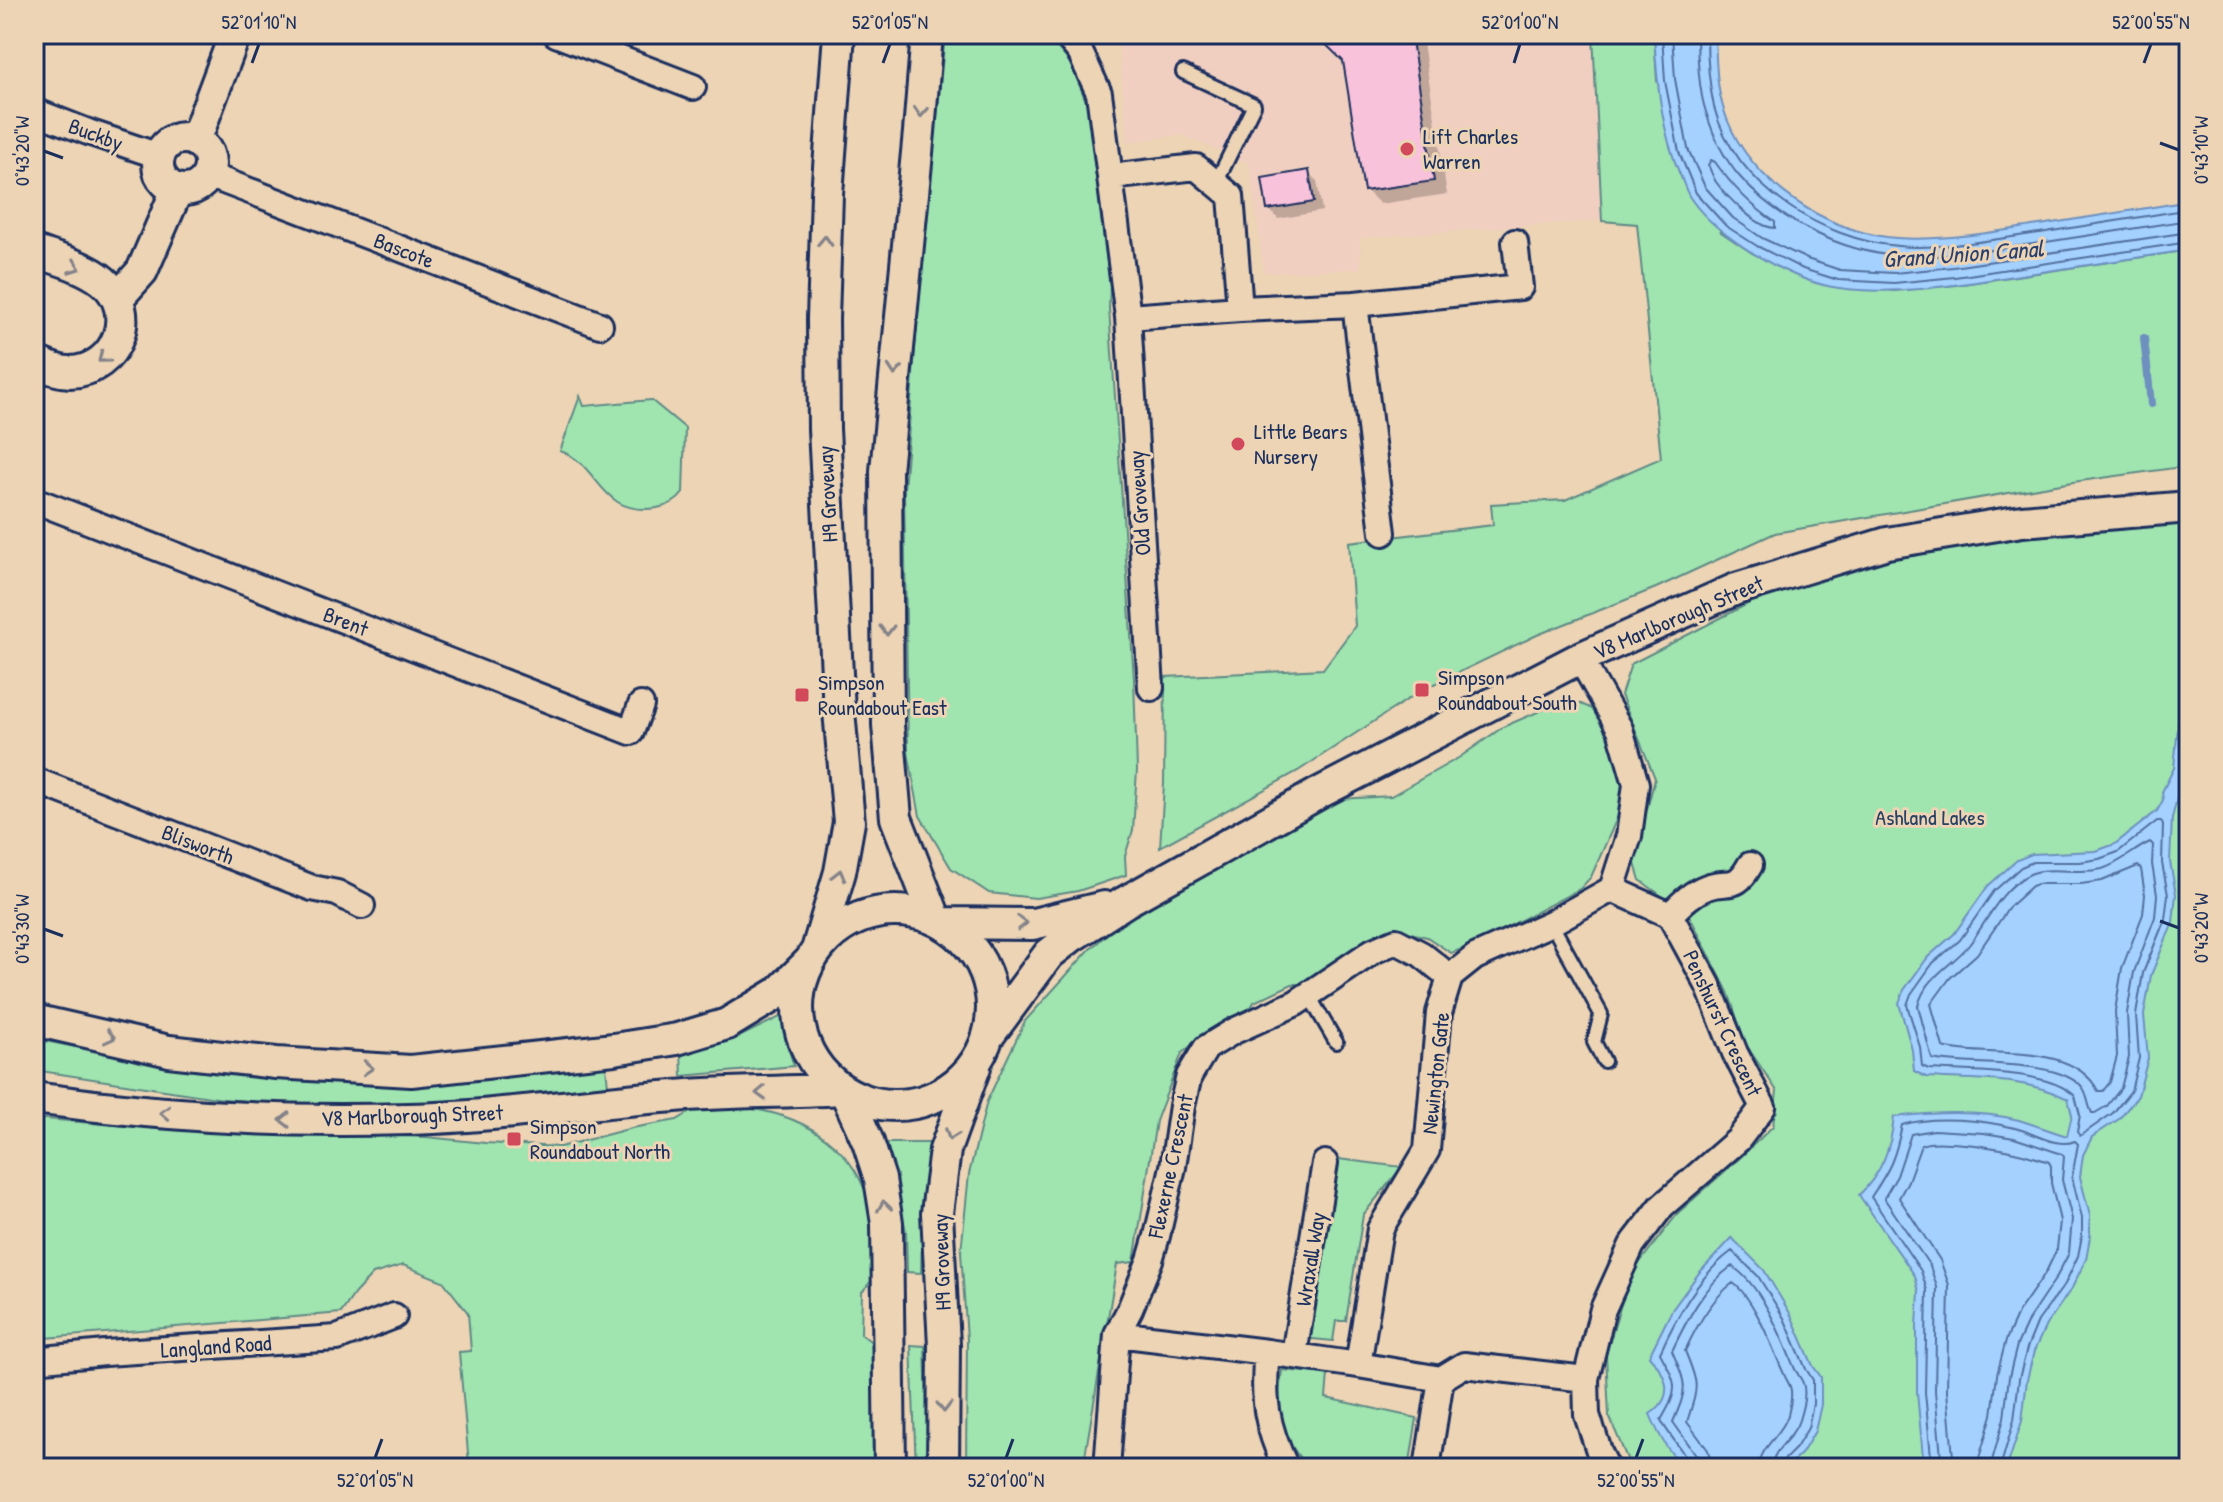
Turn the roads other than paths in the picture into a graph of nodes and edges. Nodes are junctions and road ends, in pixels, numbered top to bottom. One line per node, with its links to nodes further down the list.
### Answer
1 (235, 34): 9 (street)
2 (556, 34): 7 (street)
3 (927, 34): 35 (street, one-way to 35)
4 (1065, 34): 12 (street, Old Groveway)
5 (841, 39): 37 (street, H9 Groveway, one-way to 5)
6 (1183, 72): 13 (lane)
7 (693, 87)
8 (34, 111): 10 (street, Buckby)
9 (195, 141): 10 (street); 11 (street)
10 (159, 156): 14 (street)
11 (208, 175): 14 (street); 21 (street, Bascote)
12 (1110, 177): 13 (street); 20 (street, Old Groveway)
13 (1216, 183): 19 (street)
14 (177, 190): 17 (street)
15 (1515, 242): 18 (street)
16 (34, 251): 17 (street, one-way to 17)
17 (117, 299): 22 (street, one-way to 22)
18 (1355, 304): 19 (street); 25 (street)
19 (1240, 309): 20 (street)
20 (1128, 317): 27 (street, Old Groveway)
21 (600, 325)
22 (34, 361)
23 (34, 500): 28 (street, Brent)
24 (2189, 507): 26 (street, V8 Marlborough Street)
25 (1383, 533)
26 (1580, 658): 31 (street); 32 (street, V8 Marlborough Street)
27 (1151, 688)
28 (641, 705)
29 (34, 780): 33 (street, Blisworth)
30 (1750, 865): 34 (street)
31 (1612, 889): 34 (street); 36 (street)
32 (1125, 902): 35 (street, V8 Marlborough Street, one-way to 32); 42 (street, V8 Marlborough Street)
33 (362, 906)
34 (1670, 915): 54 (street, Penshurst Crescent)
35 (939, 921): 37 (street); 42 (street)
36 (1551, 923): 38 (street); 43 (lane)
37 (813, 956): 40 (street, V8 Marlborough Street, one-way to 37); 44 (street)
38 (1450, 977): 39 (street, Flexerne Crescent); 52 (street, Newington Gate)
39 (1308, 994): 41 (lane); 48 (street, Flexerne Crescent)
40 (34, 1020)
41 (1336, 1042)
42 (983, 1048): 44 (street); 56 (street, H9 Groveway, one-way to 56)
43 (1604, 1061)
44 (842, 1091): 45 (street, V8 Marlborough Street, one-way to 45); 55 (street, one-way to 44)
45 (34, 1098)
46 (1325, 1163): 50 (street, Wraxall Way)
47 (394, 1316): 51 (street, Langland Road)
48 (1117, 1334): 49 (street); 57 (street, Flexerne Crescent)
49 (1267, 1352): 50 (street); 58 (street)
50 (1294, 1355): 52 (street)
51 (34, 1360)
52 (1358, 1365): 53 (street)
53 (1441, 1379): 54 (street); 59 (street)
54 (1586, 1379): 60 (street, Penshurst Crescent)
55 (890, 1468)
56 (943, 1468)
57 (1107, 1468)
58 (1286, 1468)
59 (1427, 1468)
60 (1607, 1468)

